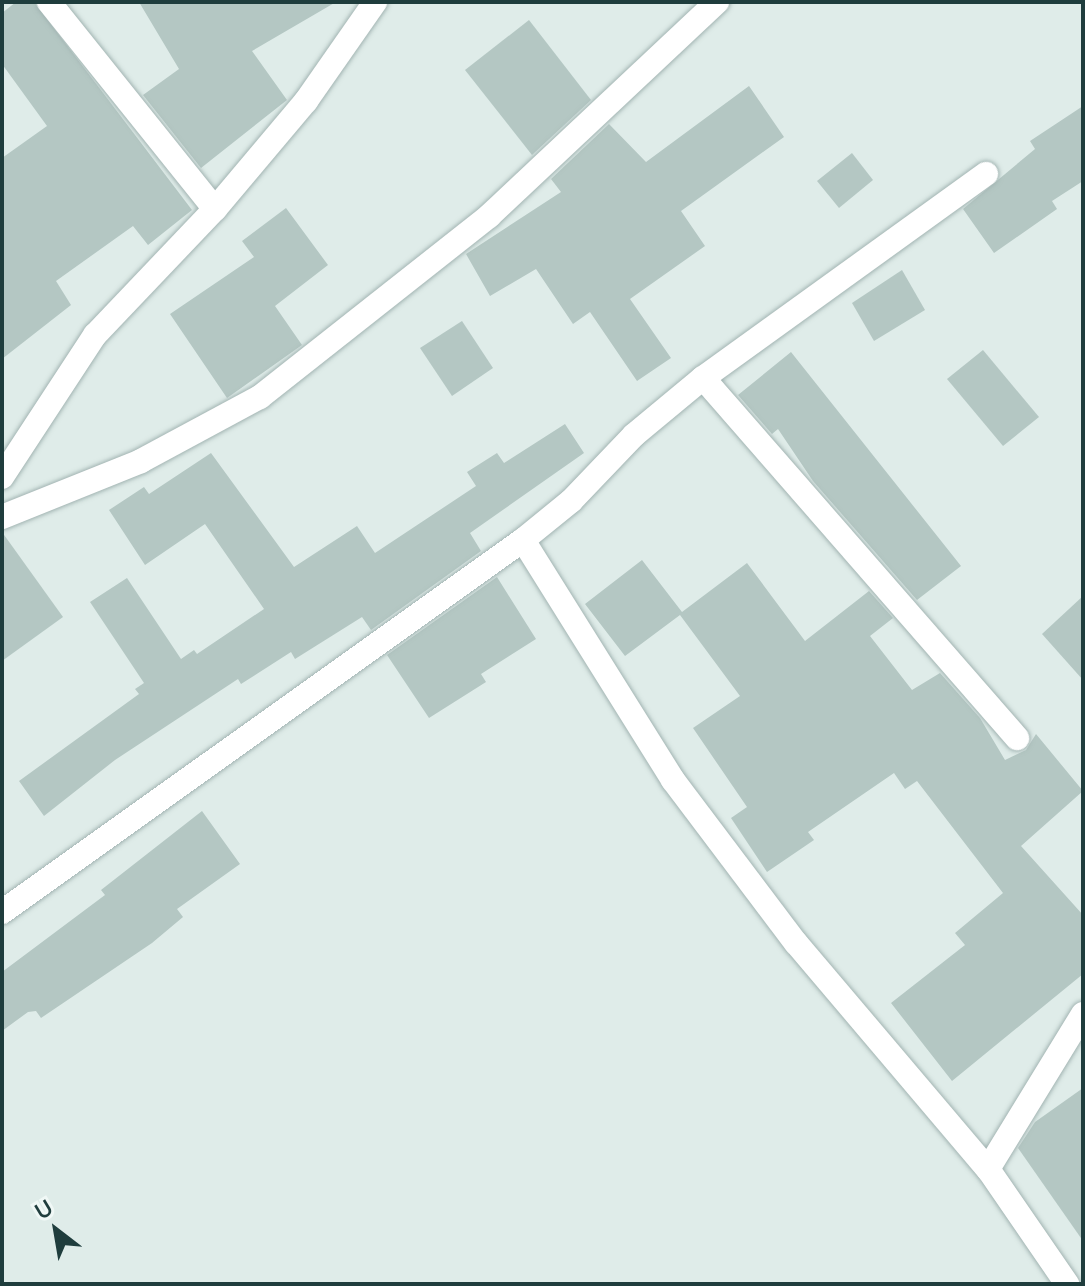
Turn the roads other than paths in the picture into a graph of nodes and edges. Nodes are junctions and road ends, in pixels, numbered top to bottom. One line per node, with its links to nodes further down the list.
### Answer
1 (49, 2): 5 (street)
2 (375, 2): 5 (street)
3 (717, 2): 8 (street)
4 (986, 174): 6 (street)
5 (215, 209): 7 (street)
6 (703, 378): 9 (street); 10 (street)
7 (2, 477)
8 (2, 517)
9 (523, 540): 11 (street); 13 (street)
10 (1017, 738)
11 (2, 912)
12 (1083, 1014): 13 (street)
13 (988, 1169): 14 (street)
14 (1067, 1284)

